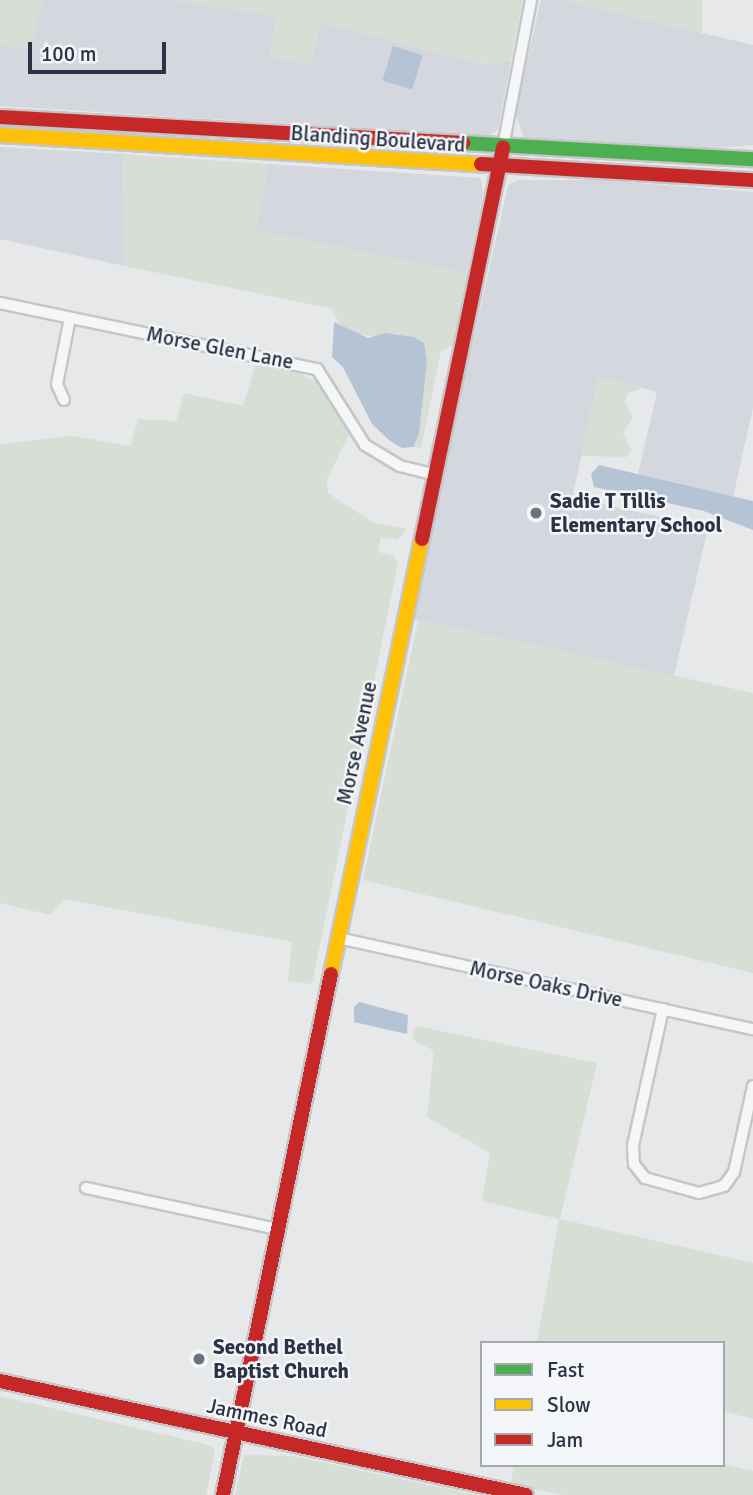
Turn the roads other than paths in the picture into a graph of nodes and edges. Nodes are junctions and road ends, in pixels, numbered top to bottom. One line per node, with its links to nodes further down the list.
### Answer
1 (531, 0): 7 (street, Morse Avenue)
2 (0, 117): 3 (street, Blanding Boulevard)
3 (111, 124): 5 (street, Blanding Boulevard); 6 (street)
4 (0, 135): 6 (street, Blanding Boulevard)
5 (306, 135): 7 (street, Blanding Boulevard); 9 (street)
6 (109, 144): 9 (street, Blanding Boulevard)
7 (503, 148): 8 (street, Blanding Boulevard); 11 (street, Morse Avenue)
8 (645, 155): 10 (street, Blanding Boulevard); 12 (street)
9 (304, 156): 11 (street, Blanding Boulevard)
10 (753, 159)
11 (499, 167): 12 (street, Blanding Boulevard); 17 (street, Morse Avenue)
12 (603, 174): 13 (street, Blanding Boulevard)
13 (753, 180)
14 (0, 303): 15 (street, Morse Glen Lane)
15 (70, 317): 16 (street); 17 (street, Morse Glen Lane)
16 (64, 400)
17 (435, 475): 18 (street, Morse Avenue)
18 (338, 937): 19 (street, Morse Oaks Drive); 23 (street, Morse Avenue)
19 (663, 1009): 20 (street, Morse Oaks Drive); 21 (street)
20 (753, 1029)
21 (753, 1086)
22 (86, 1188): 23 (street)
23 (278, 1229): 25 (street, Morse Avenue)
24 (0, 1381): 25 (street, Jammes Road)
25 (236, 1432): 26 (street, Morse Avenue); 27 (street, Jammes Road)
26 (223, 1495)
27 (526, 1495)

